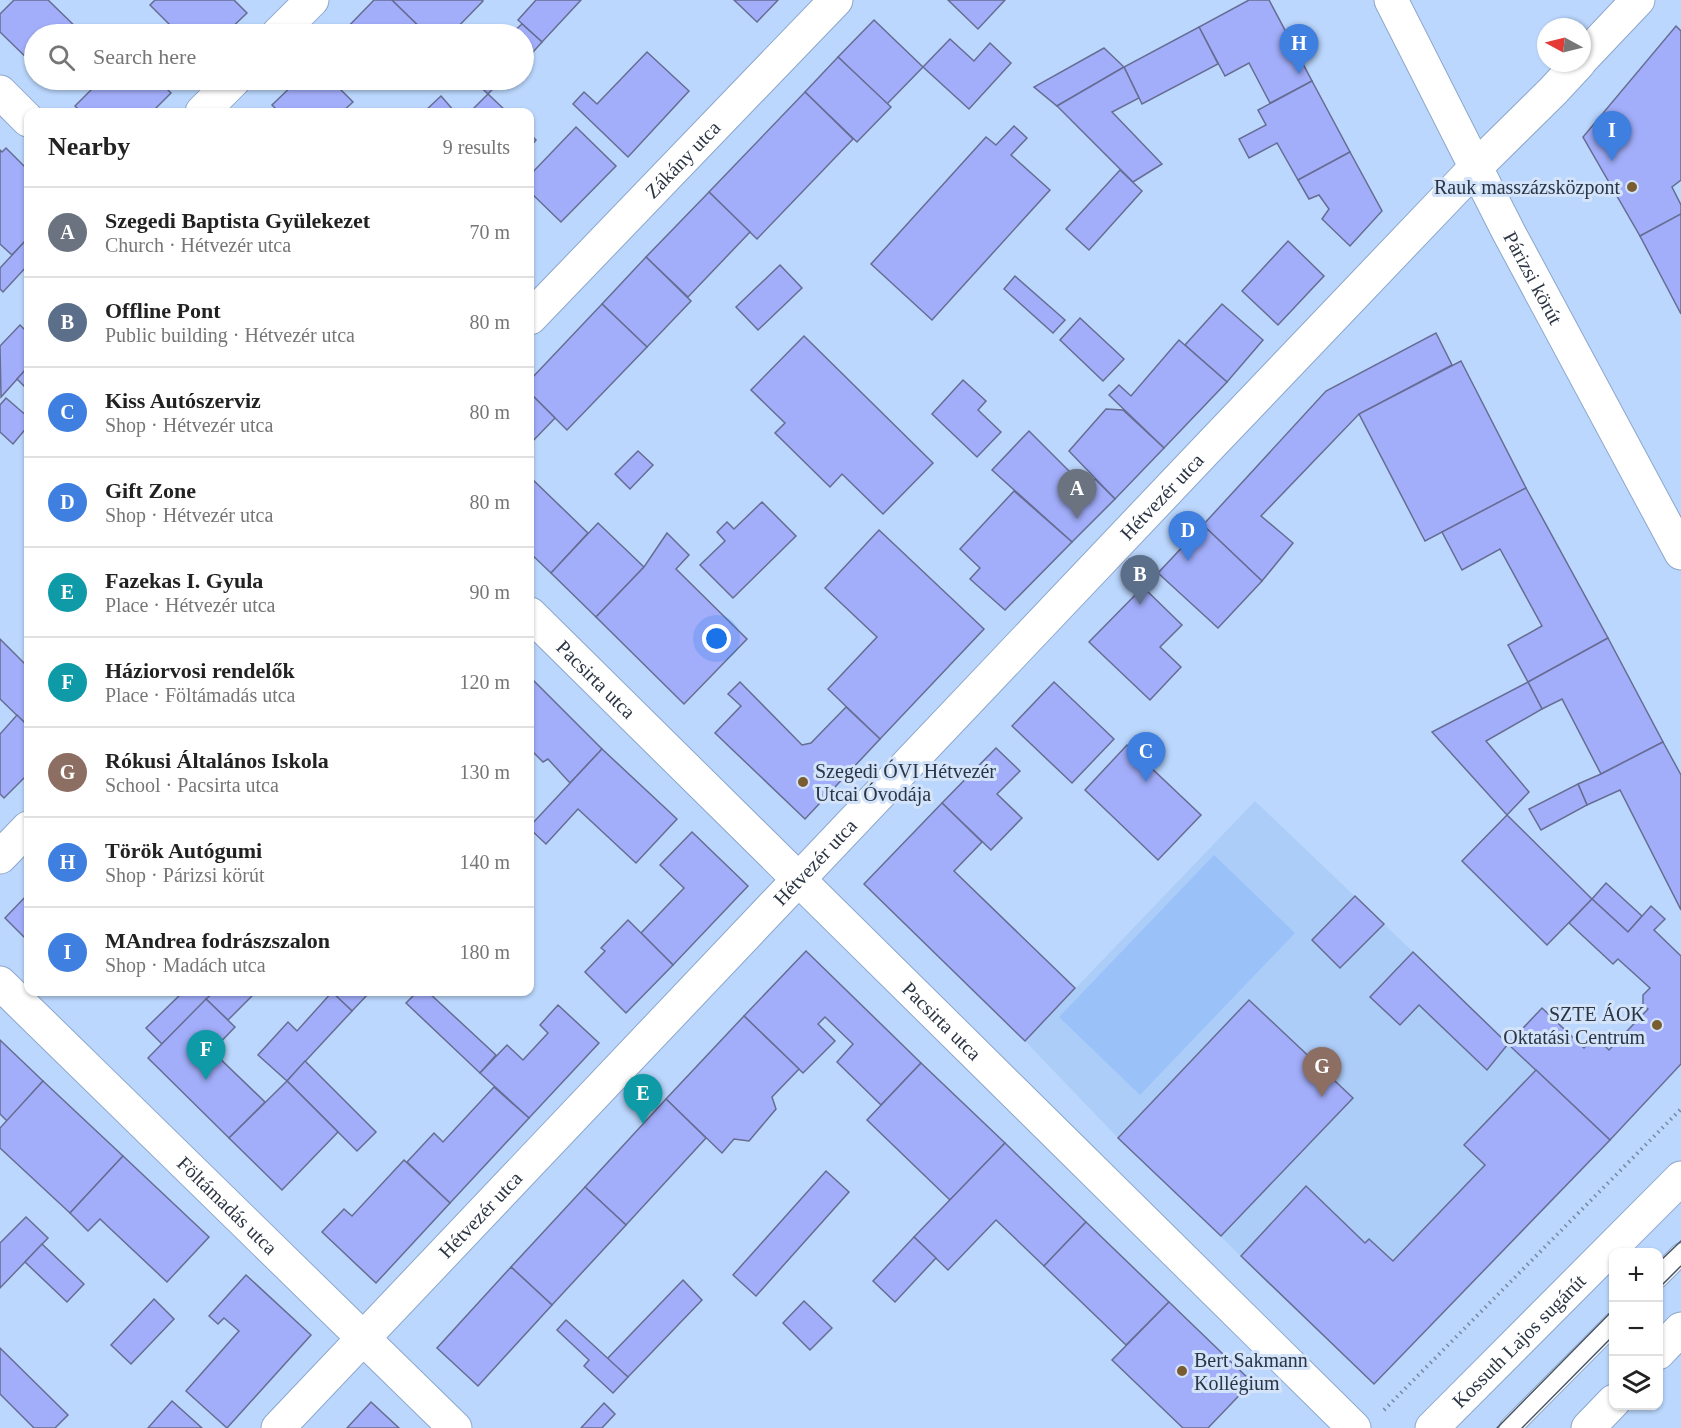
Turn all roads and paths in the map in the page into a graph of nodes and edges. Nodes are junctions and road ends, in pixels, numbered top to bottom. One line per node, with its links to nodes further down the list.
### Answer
1 (312, 0): 5 (street)
2 (836, 0): 13 (street, Zákány utca)
3 (1391, 0): 12 (street, Párizsi körút)
4 (1638, 0): 6 (street)
5 (288, 24)
6 (1591, 50)
7 (1569, 72): 12 (street, Hétvezér utca)
8 (224, 90): 10 (street)
9 (0, 92): 11 (street)
10 (206, 108)
11 (24, 116)
12 (1476, 167): 14 (street, Párizsi körút); 18 (street, Hétvezér utca)
13 (534, 314)
14 (1681, 554)
15 (534, 618): 18 (street, Pacsirta utca)
16 (24, 832): 17 (street)
17 (0, 857)
18 (798, 879): 26 (street, Hétvezér utca); 32 (street, Pacsirta utca)
19 (0, 983): 26 (street, Föltámadás utca)
20 (1681, 1109): 29 (path)
21 (1681, 1178): 33 (street, Kossuth Lajos sugárút)
22 (1681, 1254): 23 (lane)
23 (1663, 1273)
24 (1609, 1328): 34 (lane)
25 (1681, 1329): 27 (street)
26 (364, 1337): 30 (street, Hétvezér utca); 31 (street, Föltámadás utca)
27 (1663, 1349)
28 (1609, 1406): 35 (street)
29 (1383, 1411)
30 (278, 1428)
31 (455, 1428)
32 (1354, 1428)
33 (1432, 1428)
34 (1510, 1428)
35 (1588, 1428)

